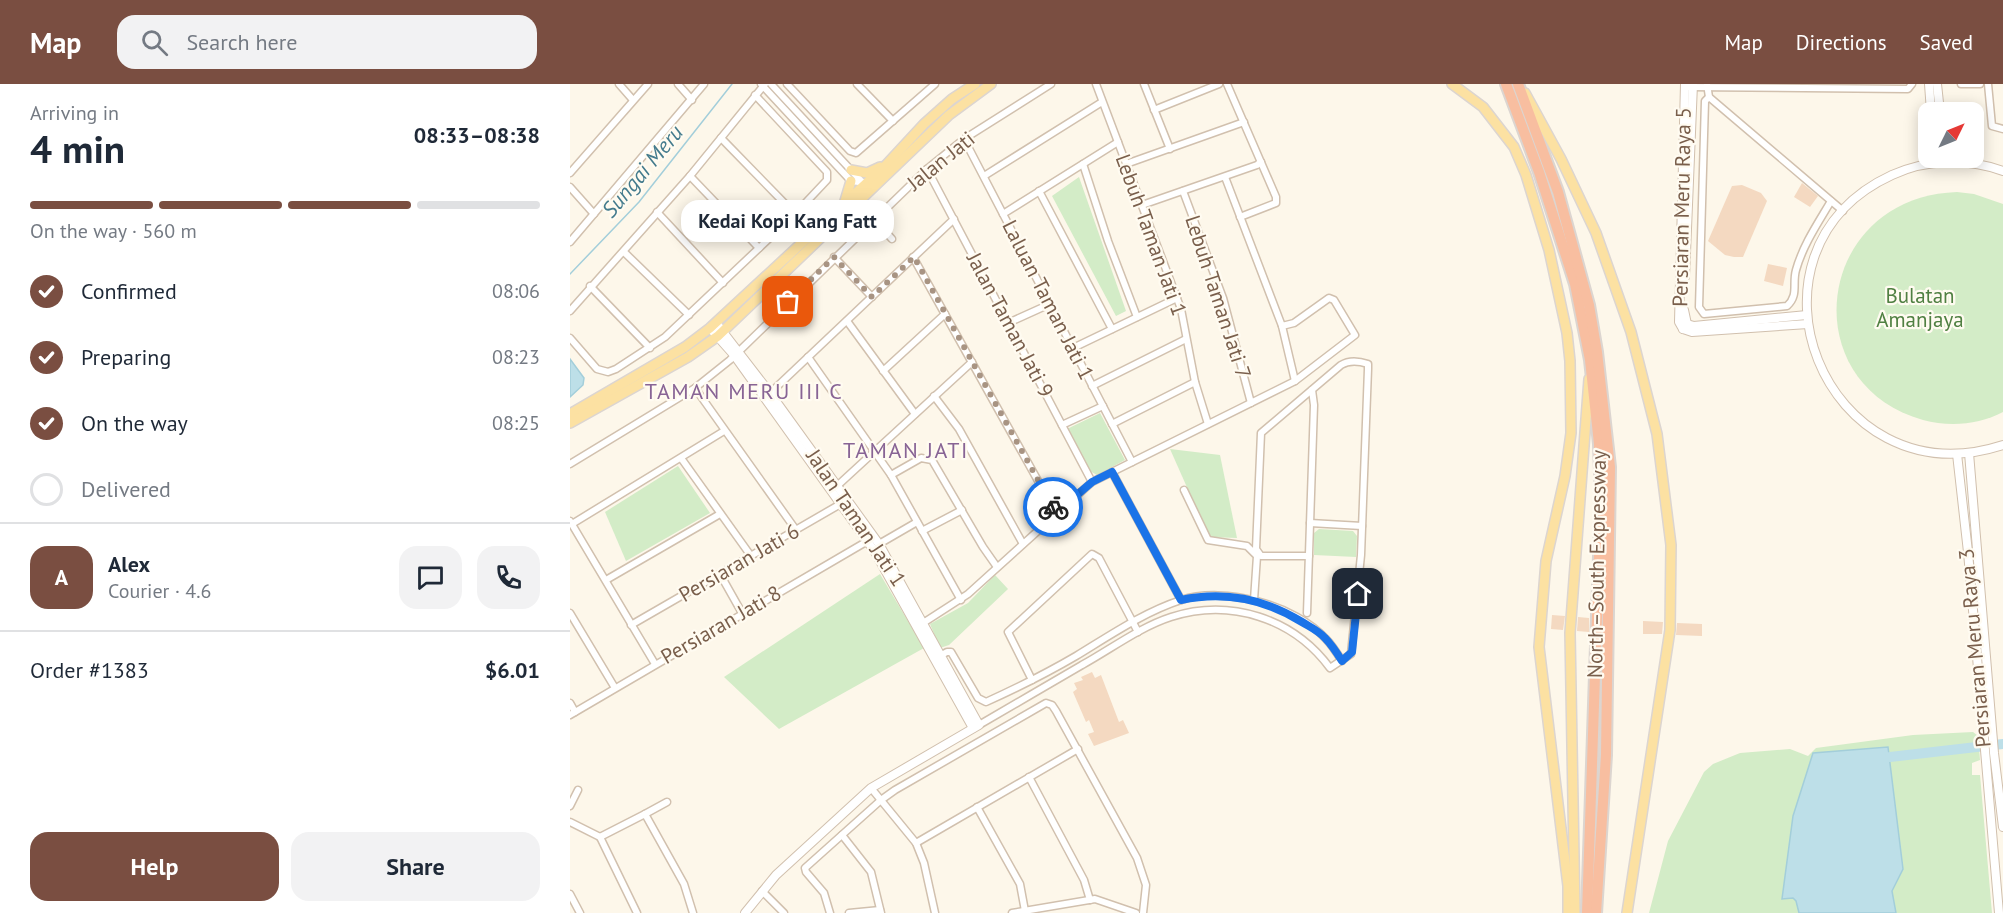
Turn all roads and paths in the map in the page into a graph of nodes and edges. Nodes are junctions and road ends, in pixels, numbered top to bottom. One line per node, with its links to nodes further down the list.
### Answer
1 (619, 84): 35 (street)
2 (648, 84): 35 (street)
3 (678, 84): 36 (street)
4 (704, 84): 36 (street)
5 (771, 84): 55 (street)
6 (787, 84): 41 (street)
7 (857, 84): 41 (street)
8 (935, 84): 30 (street)
9 (975, 84): 51 (main road)
10 (991, 84): 63 (main road)
11 (1051, 84): 45 (street, Jalan Jati)
12 (1096, 84): 37 (street, Lebuh Taman Jati 1)
13 (1144, 84): 40 (street)
14 (1193, 84): 32 (street)
15 (1219, 84): 32 (street)
16 (1228, 84): 42 (street)
17 (1452, 84): 204 (main road)
18 (1506, 84): 105 (highway, North–South Expressway)
19 (1518, 84): 207 (highway, North–South Expressway); 208 (main road)
20 (1929, 84): 38 (street)
21 (1937, 84): 39 (street)
22 (1961, 84): 23 (street)
23 (1980, 84)
24 (1988, 84): 43 (street)
25 (763, 85): 33 (street); 61 (street)
26 (1847, 85): 29 (street); 31 (street)
27 (1689, 86): 28 (street); 92 (street, Persiaran Meru Raya 5)
28 (1707, 86): 29 (street); 34 (street)
29 (1766, 86)
30 (924, 87): 41 (street)
31 (1910, 87)
32 (1196, 93): 40 (street)
33 (755, 95): 44 (street); 72 (street)
34 (1709, 97): 66 (street); 66 (street)
35 (633, 100): 57 (street)
36 (692, 100): 71 (street)
37 (1102, 102): 46 (street, Lebuh Taman Jati 1); 59 (street)
38 (1930, 102)
39 (1939, 102)
40 (1154, 110): 47 (street)
41 (893, 121)
42 (1244, 122): 47 (street); 48 (street)
43 (2003, 129)
44 (722, 138): 58 (street); 72 (street)
45 (964, 139): 54 (street, Jalan Jati); 59 (street, Laluan Taman Jati 1)
46 (1118, 142): 49 (street); 50 (street, Lebuh Taman Jati 1)
47 (1170, 149): 50 (street)
48 (1261, 162): 60 (street); 74 (street)
49 (1083, 164): 64 (street); 91 (street)
50 (1126, 164): 68 (street, Lebuh Taman Jati 1)
51 (886, 165): 55 (main road); 63 (main road)
52 (1918, 165): 69 (street)
53 (1984, 166): 56 (street)
54 (927, 169): 75 (street, Jalan Jati); 76 (street, Jalan Taman Jati 9)
55 (851, 170): 63 (street)
56 (2003, 171)
57 (570, 173)
58 (690, 176): 70 (street); 79 (street)
59 (984, 176): 73 (street, Laluan Taman Jati 1)
60 (1225, 177): 65 (street); 74 (street)
61 (851, 181): 63 (street); 67 (main road)
62 (570, 187): 71 (street)
63 (865, 187): 67 (main road); 98 (main road)
64 (1039, 191): 73 (street); 97 (street)
65 (1183, 192): 68 (street); 115 (street, Lebuh Taman Jati 7)
66 (1831, 201): 69 (street)
67 (844, 203): 95 (main road)
68 (1142, 206): 86 (street, Lebuh Taman Jati 1)
69 (1843, 211): 92 (street)
70 (657, 212): 80 (street); 83 (street)
71 (594, 214): 78 (street)
72 (795, 214): 79 (street)
73 (1003, 214): 87 (street, Laluan Taman Jati 1)
74 (1240, 217): 96 (street)
75 (874, 219): 77 (street); 81 (street, Jalan Jati)
76 (954, 219): 82 (street); 94 (street, Jalan Taman Jati 9)
77 (892, 239)
78 (570, 242)
79 (759, 248): 83 (street)
80 (624, 252): 84 (street); 90 (street)
81 (834, 257): 85 (street); 103 (street, Jalan Jati)
82 (914, 257): 85 (street); 89 (street)
83 (723, 283): 90 (street)
84 (590, 286): 88 (street); 101 (street)
85 (872, 297): 93 (street)
86 (1177, 298): 91 (street); 100 (street, Lebuh Taman Jati 1)
87 (1050, 304): 94 (street); 102 (street, Laluan Taman Jati 1)
88 (570, 311)
89 (945, 314): 106 (street); 107 (street)
90 (689, 315): 101 (street)
91 (1137, 317): 97 (street)
92 (1807, 320): 127 (street)
93 (847, 321): 104 (street); 107 (street)
94 (1008, 323): 122 (street, Jalan Taman Jati 9)
95 (713, 325): 98 (street, Jalan Taman Jati 1); 117 (main road)
96 (1282, 326): 108 (street); 108 (street)
97 (1112, 329): 102 (street)
98 (721, 334): 103 (street, Jalan Taman Jati 1); 119 (main road)
99 (570, 338): 101 (street)
100 (1186, 339): 109 (street, Lebuh Taman Jati 1); 110 (street)
101 (650, 348)
102 (1072, 348): 110 (street, Laluan Taman Jati 1)
103 (736, 353): 111 (street, Jalan Jati); 113 (street, Jalan Taman Jati 1)
104 (808, 357): 113 (street); 125 (street)
105 (1590, 360): 205 (main road); 206 (highway, North–South Expressway)
106 (972, 362): 114 (street); 138 (street)
107 (884, 372): 118 (street)
108 (1295, 381): 115 (street)
109 (1195, 382): 120 (street); 121 (street, Lebuh Taman Jati 1)
110 (1092, 386): 116 (street, Laluan Taman Jati 1)
111 (695, 388): 123 (street); 130 (street, Jalan Jati)
112 (1312, 390): 142 (street); 143 (street); 149 (street)
113 (768, 395): 134 (street, Jalan Taman Jati 1); 136 (street, Jalan Taman Jati 1)
114 (934, 396): 118 (street); 147 (street)
115 (1251, 403): 121 (street)
116 (1103, 406): 120 (street, Laluan Taman Jati 1); 122 (street)
117 (570, 414)
118 (915, 414): 125 (street)
119 (570, 423)
120 (1112, 424): 129 (street, Laluan Taman Jati 1)
121 (1208, 424): 129 (street)
122 (1062, 425): 133 (street, Jalan Taman Jati 9)
123 (724, 431): 128 (street); 144 (street)
124 (2003, 445): 126 (street)
125 (876, 450): 132 (street); 134 (street)
126 (1969, 453): 127 (street); 183 (street, Persiaran Meru Raya 3)
127 (1957, 454): 209 (street, Persiaran Meru Raya 3)
128 (681, 458): 139 (street); 140 (street)
129 (1132, 462): 131 (street)
130 (570, 464)
131 (1112, 472): 133 (street); 154 (street)
132 (891, 475): 137 (street); 141 (street)
133 (1092, 482): 138 (street)
134 (837, 486): 136 (street, Jalan Taman Jati 1)
135 (1184, 489): 155 (street)
136 (844, 502): 144 (street, Persiaran Jati 6); 146 (street, Jalan Taman Jati 1)
137 (962, 510): 145 (street); 150 (street)
138 (1056, 513): 147 (street)
139 (720, 514): 148 (street); 152 (street)
140 (571, 522): 152 (street)
141 (917, 522): 145 (street); 146 (street, Persiaran Jati 8)
142 (1310, 523): 143 (street); 149 (street)
143 (1362, 526): 164 (street)
144 (796, 530): 148 (street, Persiaran Jati 6)
145 (922, 531): 153 (street)
146 (873, 541): 157 (street, Persiaran Jati 8); 161 (street, Jalan Taman Jati 1)
147 (1023, 544): 150 (street)
148 (751, 556): 151 (street, Persiaran Jati 6)
149 (1309, 556): 158 (street)
150 (997, 567): 153 (street)
151 (720, 574): 157 (street); 160 (street, Persiaran Jati 6)
152 (606, 580): 160 (street)
153 (961, 600): 161 (street)
154 (1181, 600): 155 (street); 159 (street)
155 (1254, 600): 164 (street)
156 (570, 613): 169 (street)
157 (742, 613): 165 (street, Persiaran Jati 8)
158 (1307, 613)
159 (1133, 622): 162 (street); 168 (street); 168 (street)
160 (631, 625): 165 (street)
161 (920, 625): 163 (street, Jalan Taman Jati 1)
162 (1138, 632): 164 (street); 172 (street)
163 (937, 657): 166 (street); 167 (street, Jalan Taman Jati 1); 172 (street, Jalan Taman Jati 1)
164 (1342, 661)
165 (654, 664): 169 (street, Persiaran Jati 8)
166 (960, 666): 167 (street); 168 (street)
167 (950, 672): 172 (street, Jalan Taman Jati 1)
168 (1032, 680)
169 (615, 688): 171 (street, Persiaran Jati 8)
170 (570, 703): 171 (street)
171 (573, 713)
172 (976, 726): 175 (street)
173 (1078, 749): 174 (street); 177 (street); 203 (street)
174 (1029, 777): 180 (street); 189 (street)
175 (871, 788): 177 (street); 187 (street)
176 (578, 790): 179 (street)
177 (880, 800): 184 (street); 186 (street)
178 (667, 802): 181 (street)
179 (570, 806)
180 (977, 807): 186 (street); 192 (street)
181 (645, 814): 185 (street); 195 (street)
182 (570, 822): 185 (street)
183 (2003, 827)
184 (842, 835): 191 (street); 198 (street)
185 (600, 837): 194 (street)
186 (916, 843): 200 (street)
187 (762, 891): 196 (street); 197 (street)
188 (570, 894): 190 (street)
189 (1090, 900): 192 (street); 202 (street)
190 (573, 906): 193 (street)
191 (880, 911): 199 (street)
192 (1025, 911): 201 (street)
193 (580, 913)
194 (637, 913)
195 (693, 913)
196 (745, 913)
197 (784, 913)
198 (830, 913)
199 (849, 913)
200 (935, 913)
201 (1012, 913)
202 (1136, 913)
203 (1143, 913)
204 (1568, 913)
205 (1575, 913)
206 (1587, 913)
207 (1596, 913)
208 (1627, 913)
209 (1999, 913)

